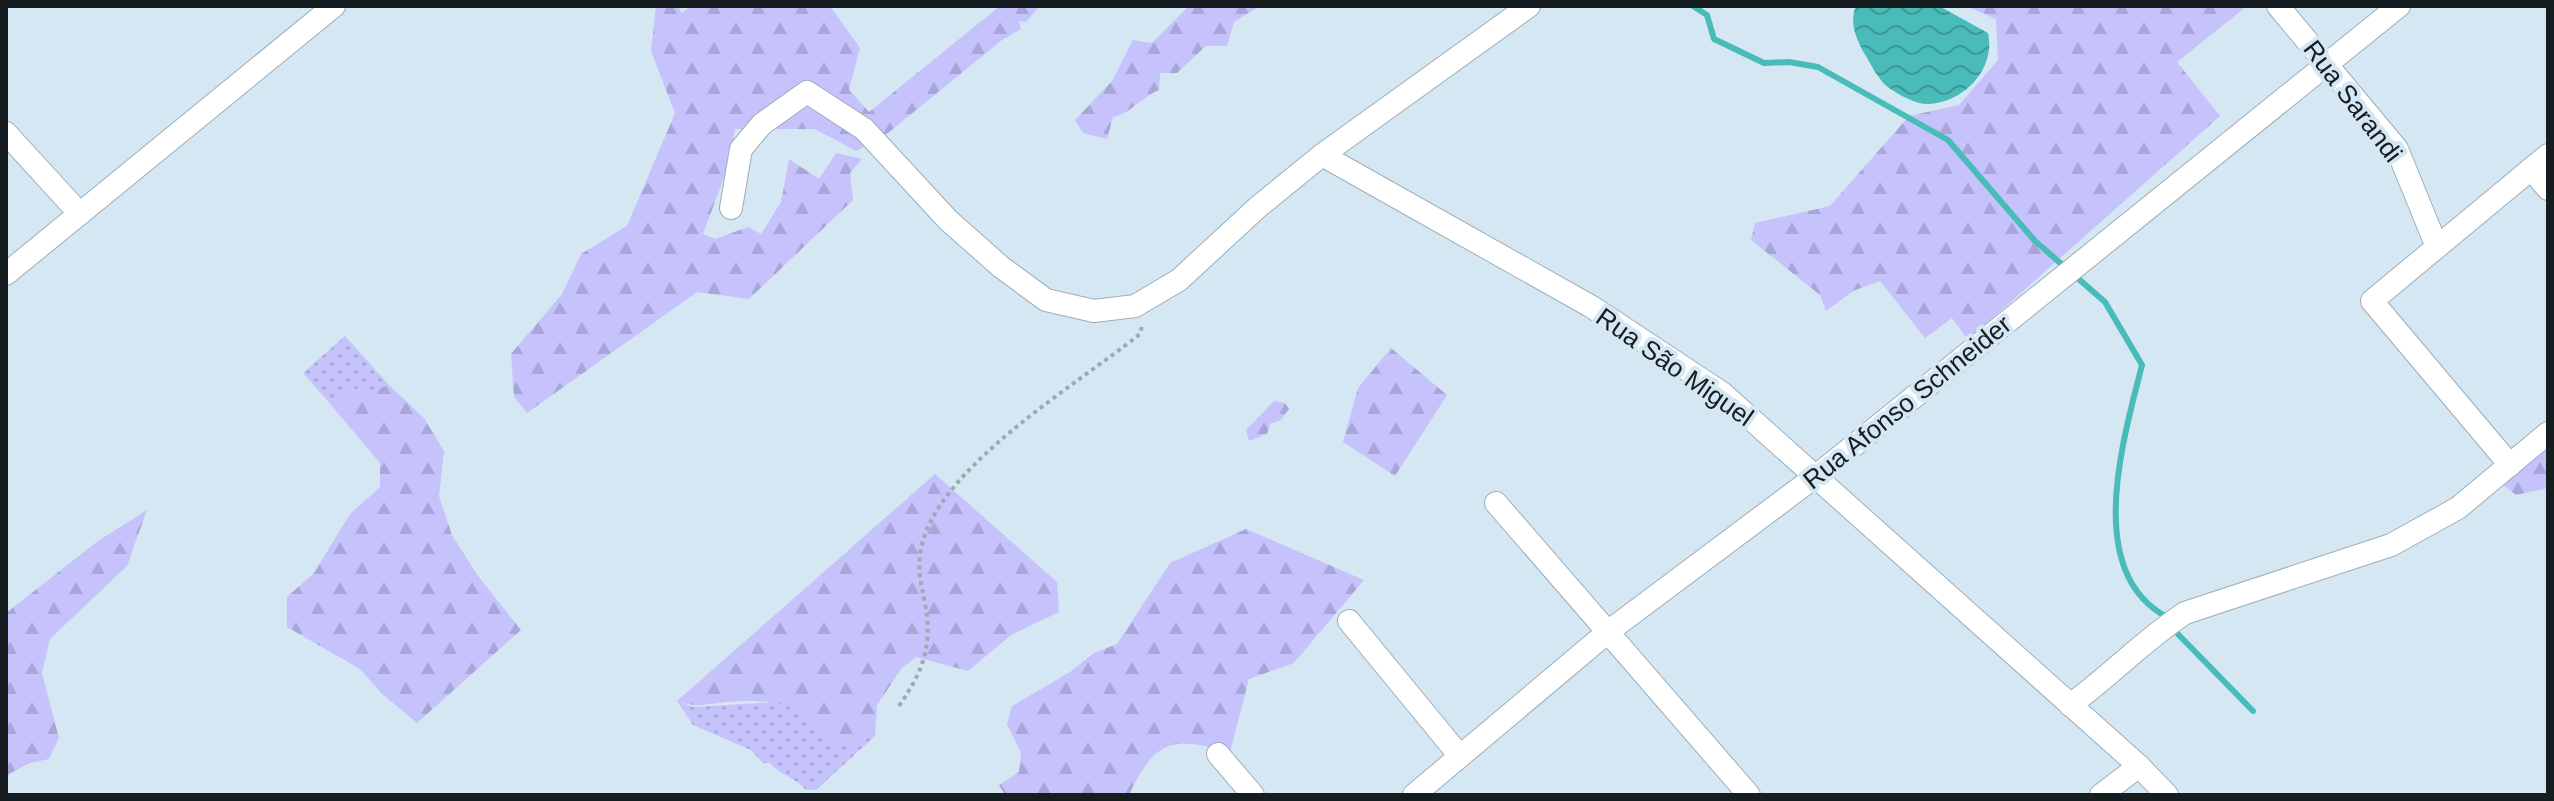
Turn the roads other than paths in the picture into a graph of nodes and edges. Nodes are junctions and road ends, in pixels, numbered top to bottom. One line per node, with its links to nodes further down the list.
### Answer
1 (334, 6): 11 (street)
2 (1529, 6): 7 (street)
3 (2278, 6): 5 (street, Rua Sarandi)
4 (2399, 6): 5 (street, Rua Afonso Schneider)
5 (2329, 65): 12 (street, Rua Sarandi); 16 (street, Rua Afonso Schneider)
6 (6, 133): 11 (street)
7 (1322, 155): 10 (street); 16 (street, Rua São Miguel)
8 (2540, 162): 9 (street); 12 (street)
9 (2548, 189)
10 (731, 208)
11 (80, 214): 13 (street)
12 (2437, 247): 15 (street)
13 (6, 274)
14 (2548, 433): 15 (street)
15 (2510, 465): 20 (street)
16 (1816, 476): 19 (street, Rua Afonso Schneider); 20 (street, Rua São Miguel)
17 (1496, 503): 19 (street)
18 (1349, 621): 22 (street)
19 (1609, 631): 22 (street, Rua Afonso Schneider); 26 (street)
20 (2070, 705): 23 (street, Rua São Miguel)
21 (1218, 754): 24 (street)
22 (1459, 755): 25 (street, Rua Afonso Schneider)
23 (2139, 766): 27 (street); 28 (street, Rua São Miguel)
24 (1253, 795)
25 (1414, 795)
26 (1749, 795)
27 (2101, 795)
28 (2167, 795)

